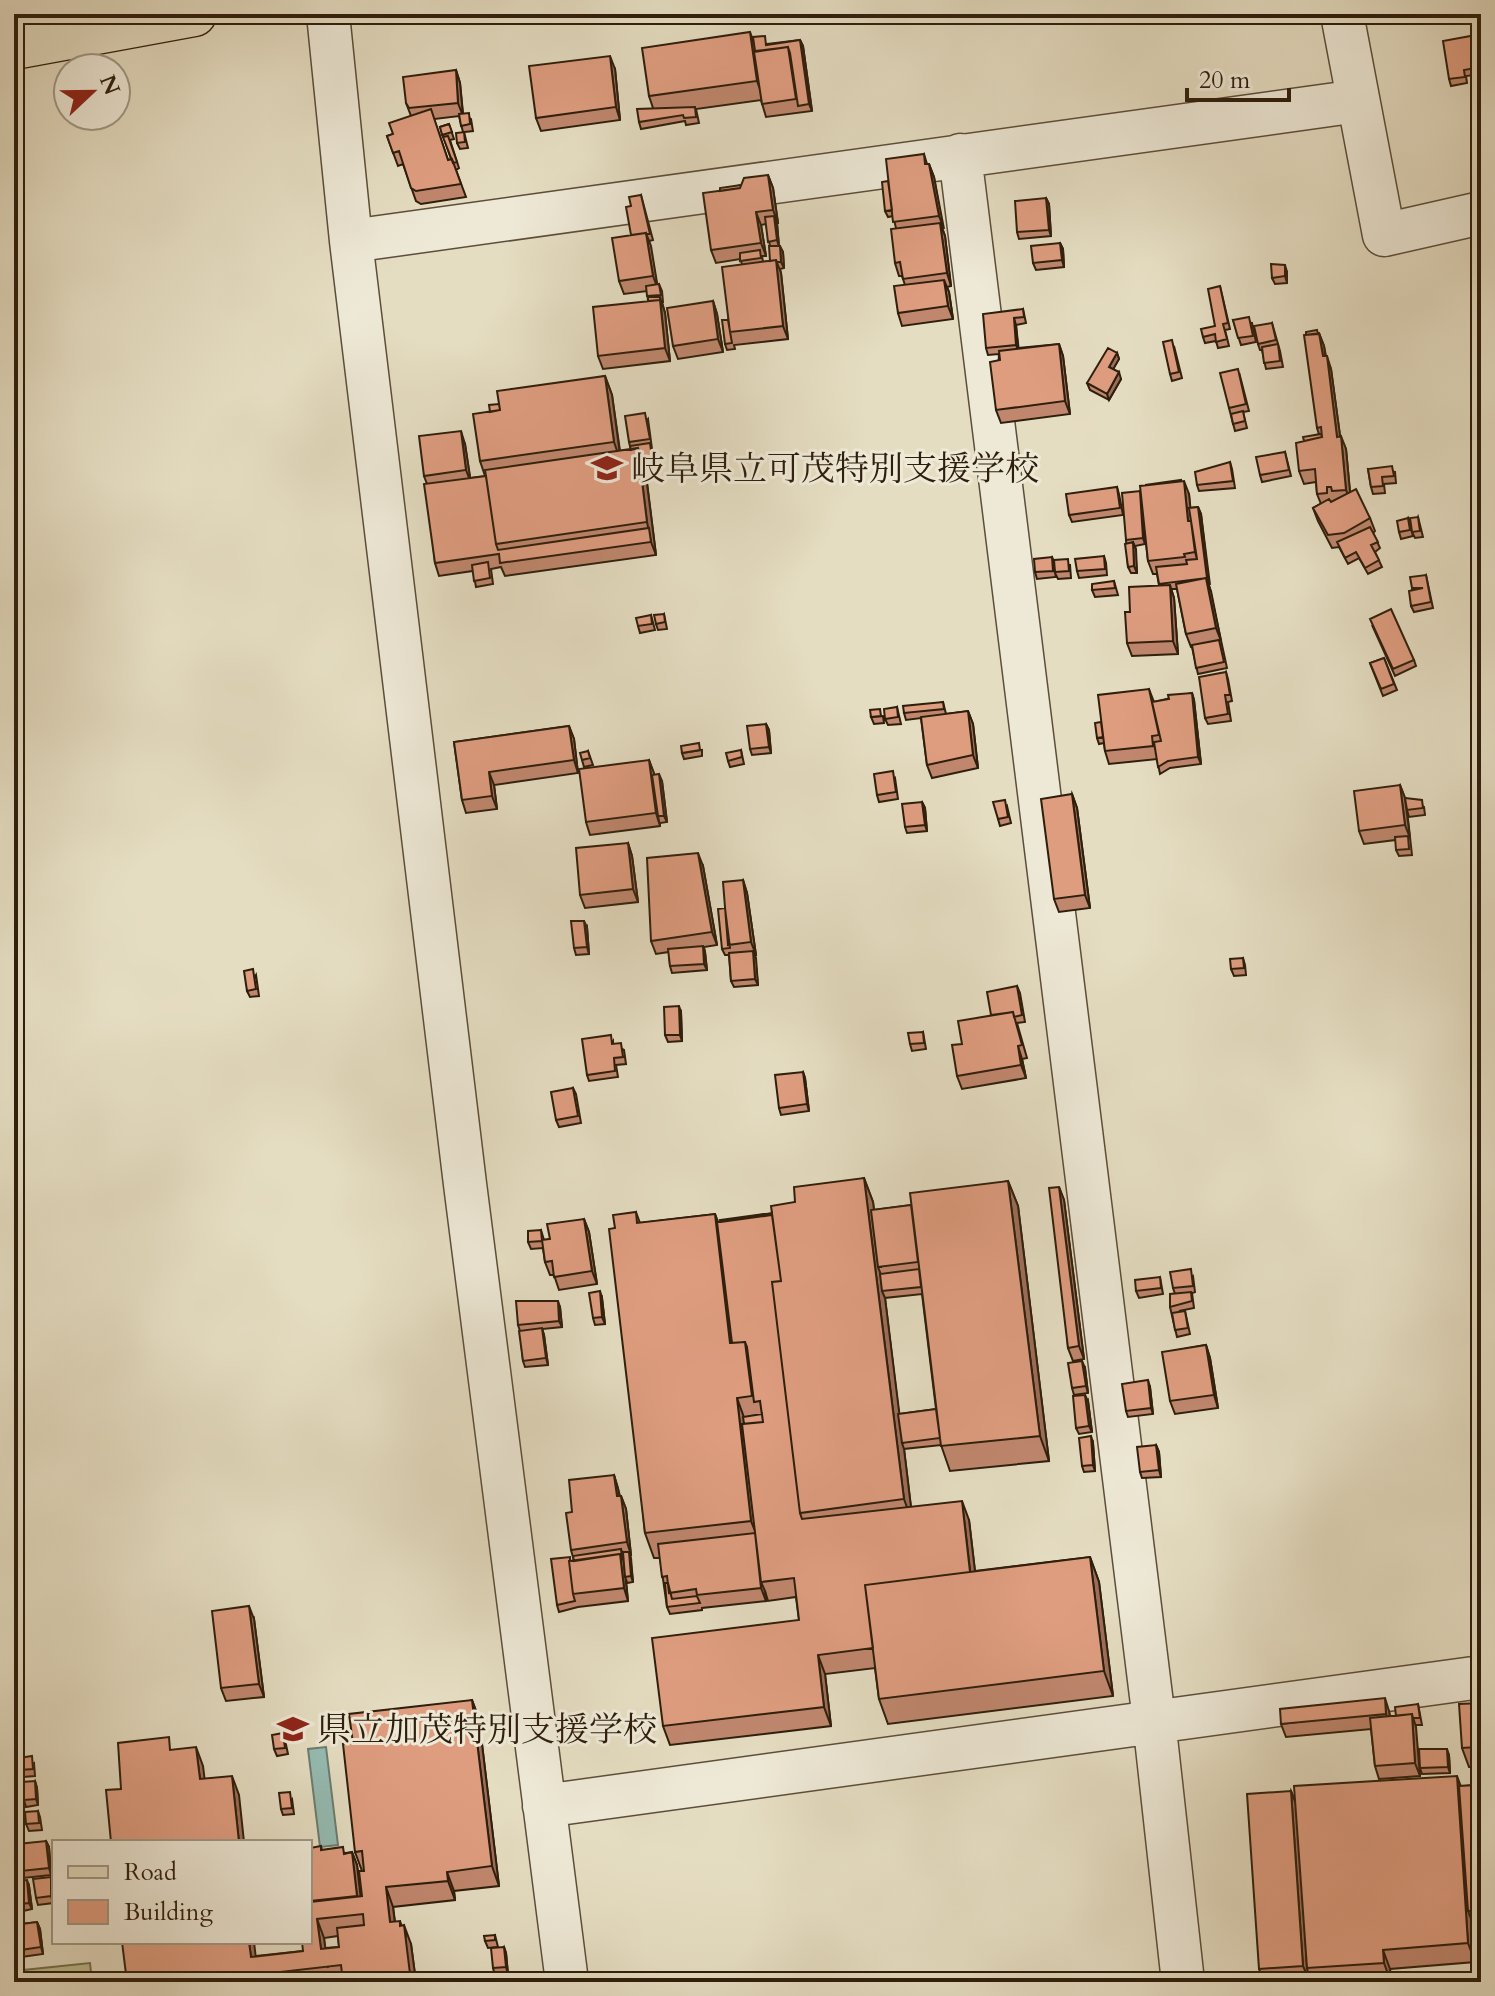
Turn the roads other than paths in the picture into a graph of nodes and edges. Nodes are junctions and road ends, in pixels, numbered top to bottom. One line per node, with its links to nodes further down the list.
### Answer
1 (194, 14): 4 (main road)
2 (328, 14): 8 (street)
3 (1342, 14): 5 (street)
4 (14, 47)
5 (1358, 101): 6 (street); 7 (street)
6 (960, 155): 8 (street); 10 (street)
7 (1481, 213)
8 (351, 241): 11 (street)
9 (1481, 1677): 10 (street)
10 (1154, 1720): 11 (street); 13 (street)
11 (544, 1806): 12 (street)
12 (567, 1982)
13 (1183, 1982)

